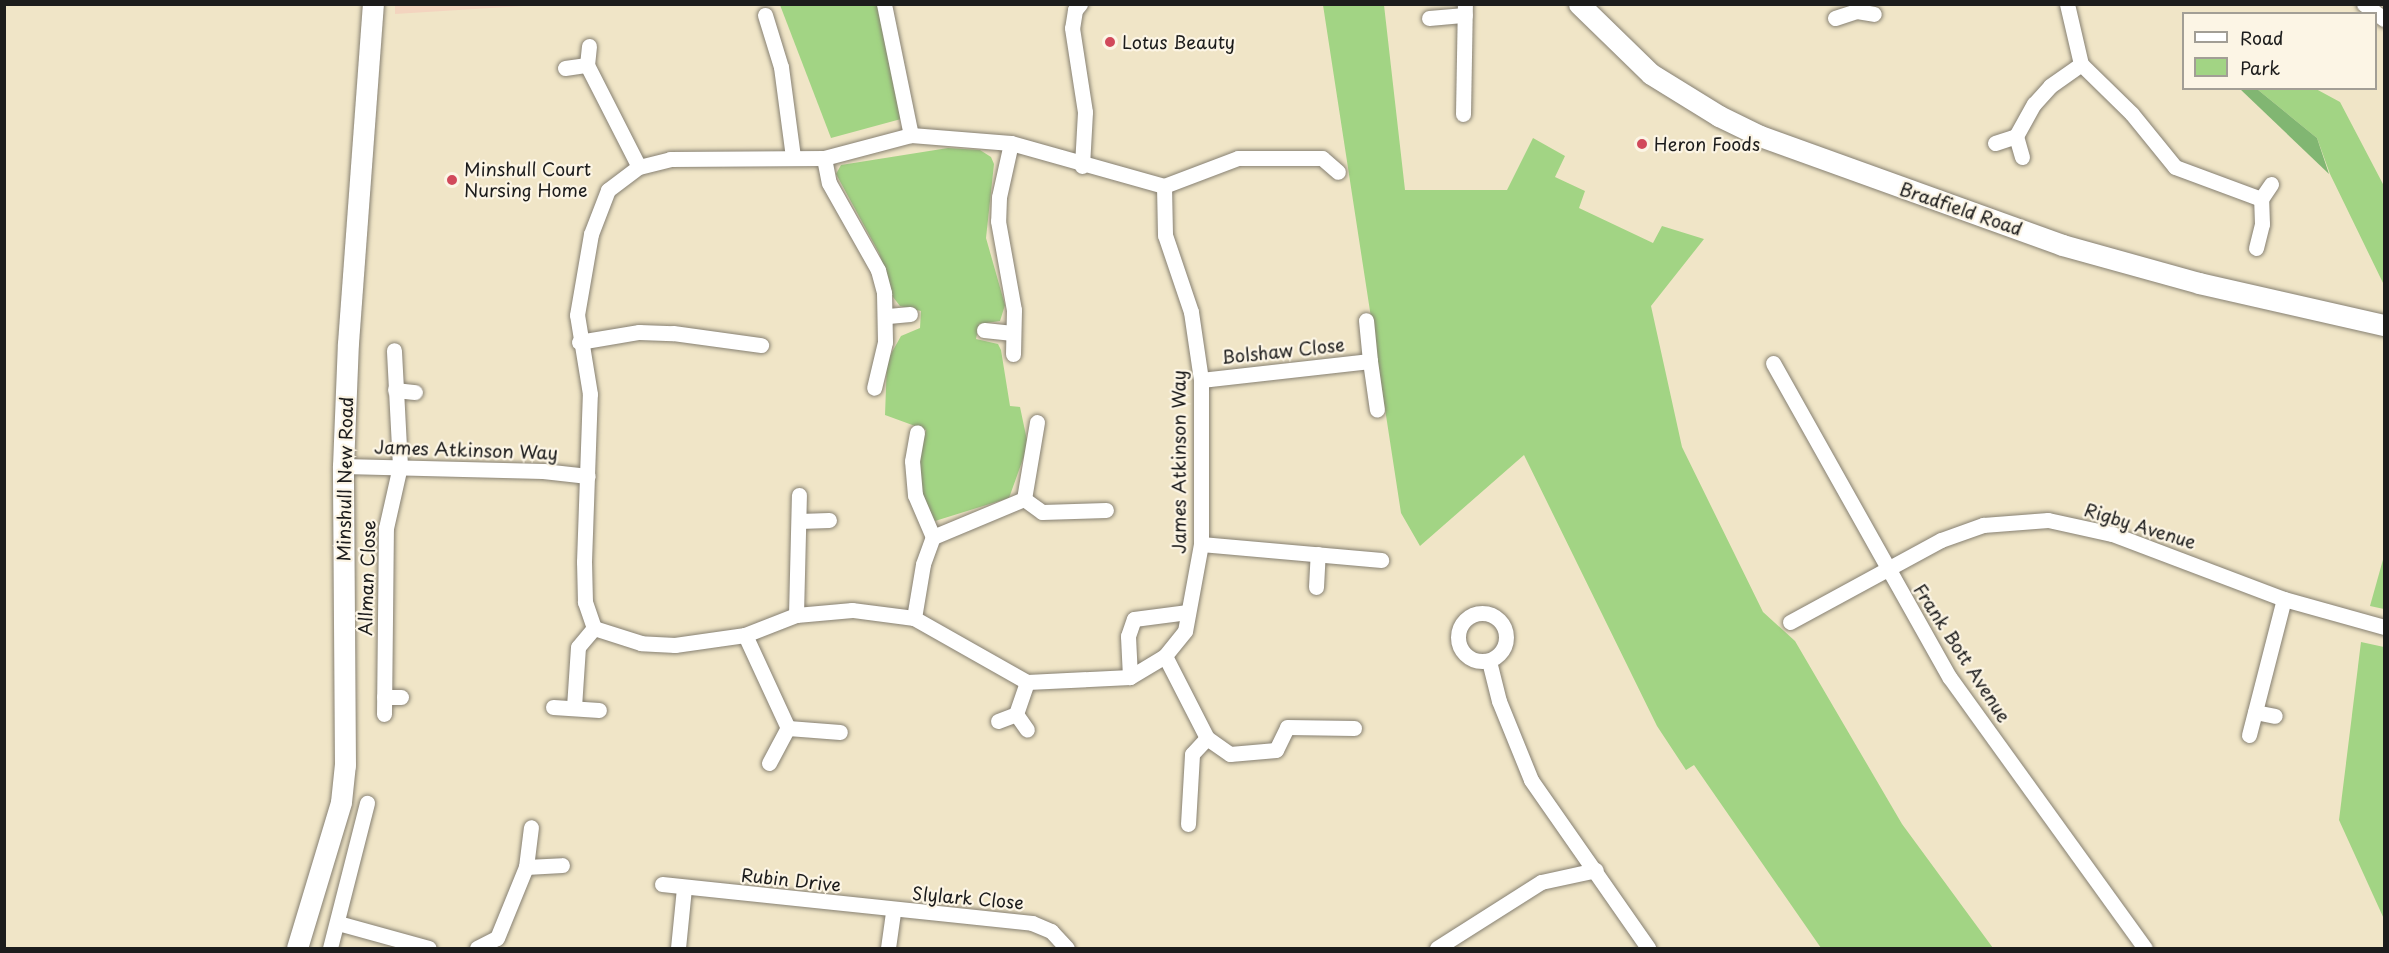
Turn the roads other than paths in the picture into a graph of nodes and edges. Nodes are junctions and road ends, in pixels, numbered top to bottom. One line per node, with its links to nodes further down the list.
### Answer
1 (373, 4): 50 (street, Minshull New Road)
2 (884, 4): 17 (street)
3 (1080, 4): 24 (street)
4 (1579, 4): 34 (street, Bradfield Road)
5 (2067, 4): 13 (street)
6 (1857, 8): 8 (street); 11 (street)
7 (1465, 10): 10 (street); 16 (street)
8 (1874, 14)
9 (765, 15): 21 (street)
10 (1429, 18)
11 (1836, 18)
12 (590, 46): 14 (street)
13 (2081, 64): 18 (street); 29 (street)
14 (587, 65): 15 (street); 25 (street)
15 (566, 68)
16 (1463, 114)
17 (911, 135): 19 (street); 23 (street)
18 (2016, 136): 20 (street); 22 (street)
19 (1011, 143): 24 (street); 36 (street)
20 (1995, 143)
21 (793, 157): 23 (street); 25 (street)
22 (2022, 157)
23 (824, 158): 32 (street)
24 (1082, 166): 28 (street)
25 (639, 167): 37 (street)
26 (1338, 172): 28 (street)
27 (2271, 184): 29 (street)
28 (1164, 186): 43 (street, James Atkinson Way)
29 (2261, 199): 30 (street)
30 (2256, 248)
31 (910, 314): 32 (street)
32 (888, 316): 44 (street)
33 (1365, 320): 41 (street, Bolshaw Close)
34 (2385, 325)
35 (984, 330): 36 (street)
36 (1013, 333): 40 (street)
37 (579, 342): 38 (street); 52 (street)
38 (761, 345)
39 (394, 350): 45 (street, Allman Close)
40 (1013, 354)
41 (1370, 361): 43 (street, Bolshaw Close); 47 (street, Bolshaw Close)
42 (1773, 363): 62 (street, Frank Bott Avenue)
43 (1201, 380): 59 (street, James Atkinson Way)
44 (874, 388)
45 (395, 390): 46 (street); 51 (street, Allman Close)
46 (415, 392)
47 (1377, 410)
48 (1037, 422): 54 (street)
49 (917, 432): 58 (street)
50 (343, 466): 51 (street, James Atkinson Way); 103 (street, Minshull New Road)
51 (400, 466): 52 (street, James Atkinson Way); 76 (street, Allman Close)
52 (588, 476): 70 (street)
53 (799, 495): 57 (street)
54 (1024, 499): 55 (street); 58 (street)
55 (1106, 510)
56 (829, 520): 57 (street)
57 (799, 521): 66 (street)
58 (933, 537): 67 (street)
59 (1201, 544): 60 (street); 65 (street, James Atkinson Way)
60 (1318, 554): 61 (street); 63 (street)
61 (1381, 560)
62 (1887, 571): 64 (street, Rigby Avenue); 68 (street, Rigby Avenue); 112 (street, Frank Bott Avenue)
63 (1316, 587)
64 (2284, 599): 69 (street, Rigby Avenue); 81 (street)
65 (1188, 612): 72 (street, James Atkinson Way); 74 (street)
66 (795, 615): 67 (street); 71 (street)
67 (914, 618): 75 (street)
68 (1791, 622)
69 (2385, 627)
70 (594, 628): 71 (street); 79 (street)
71 (745, 635): 86 (street)
72 (1166, 657): 74 (street, James Atkinson Way); 91 (street)
73 (1489, 661): 98 (street)
74 (1130, 677): 75 (street, James Atkinson Way)
75 (1027, 682): 83 (street)
76 (384, 697): 77 (street); 82 (street, Allman Close)
77 (401, 697)
78 (553, 707): 79 (street)
79 (574, 707): 80 (street)
80 (599, 710)
81 (2255, 712): 84 (street); 90 (street)
82 (384, 714)
83 (1016, 714): 85 (street); 88 (street)
84 (2275, 716)
85 (998, 721)
86 (788, 728): 89 (street); 92 (street)
87 (1354, 728): 91 (street)
88 (1027, 730)
89 (840, 732)
90 (2249, 735)
91 (1207, 738): 94 (street)
92 (769, 763)
93 (367, 803): 102 (street)
94 (1188, 824)
95 (531, 827): 97 (street)
96 (562, 865): 97 (street)
97 (526, 867): 106 (street)
98 (1596, 870): 110 (street); 111 (street)
99 (662, 884): 100 (street, Rubin Drive)
100 (684, 888): 101 (street, Rubin Drive); 107 (street)
101 (893, 911): 108 (street); 109 (street, Slylark Close)
102 (338, 922): 104 (street); 105 (street)
103 (297, 948)
104 (330, 948)
105 (429, 948)
106 (477, 948)
107 (678, 948)
108 (888, 948)
109 (1067, 948)
110 (1437, 948)
111 (1648, 948)
112 (2145, 948)

